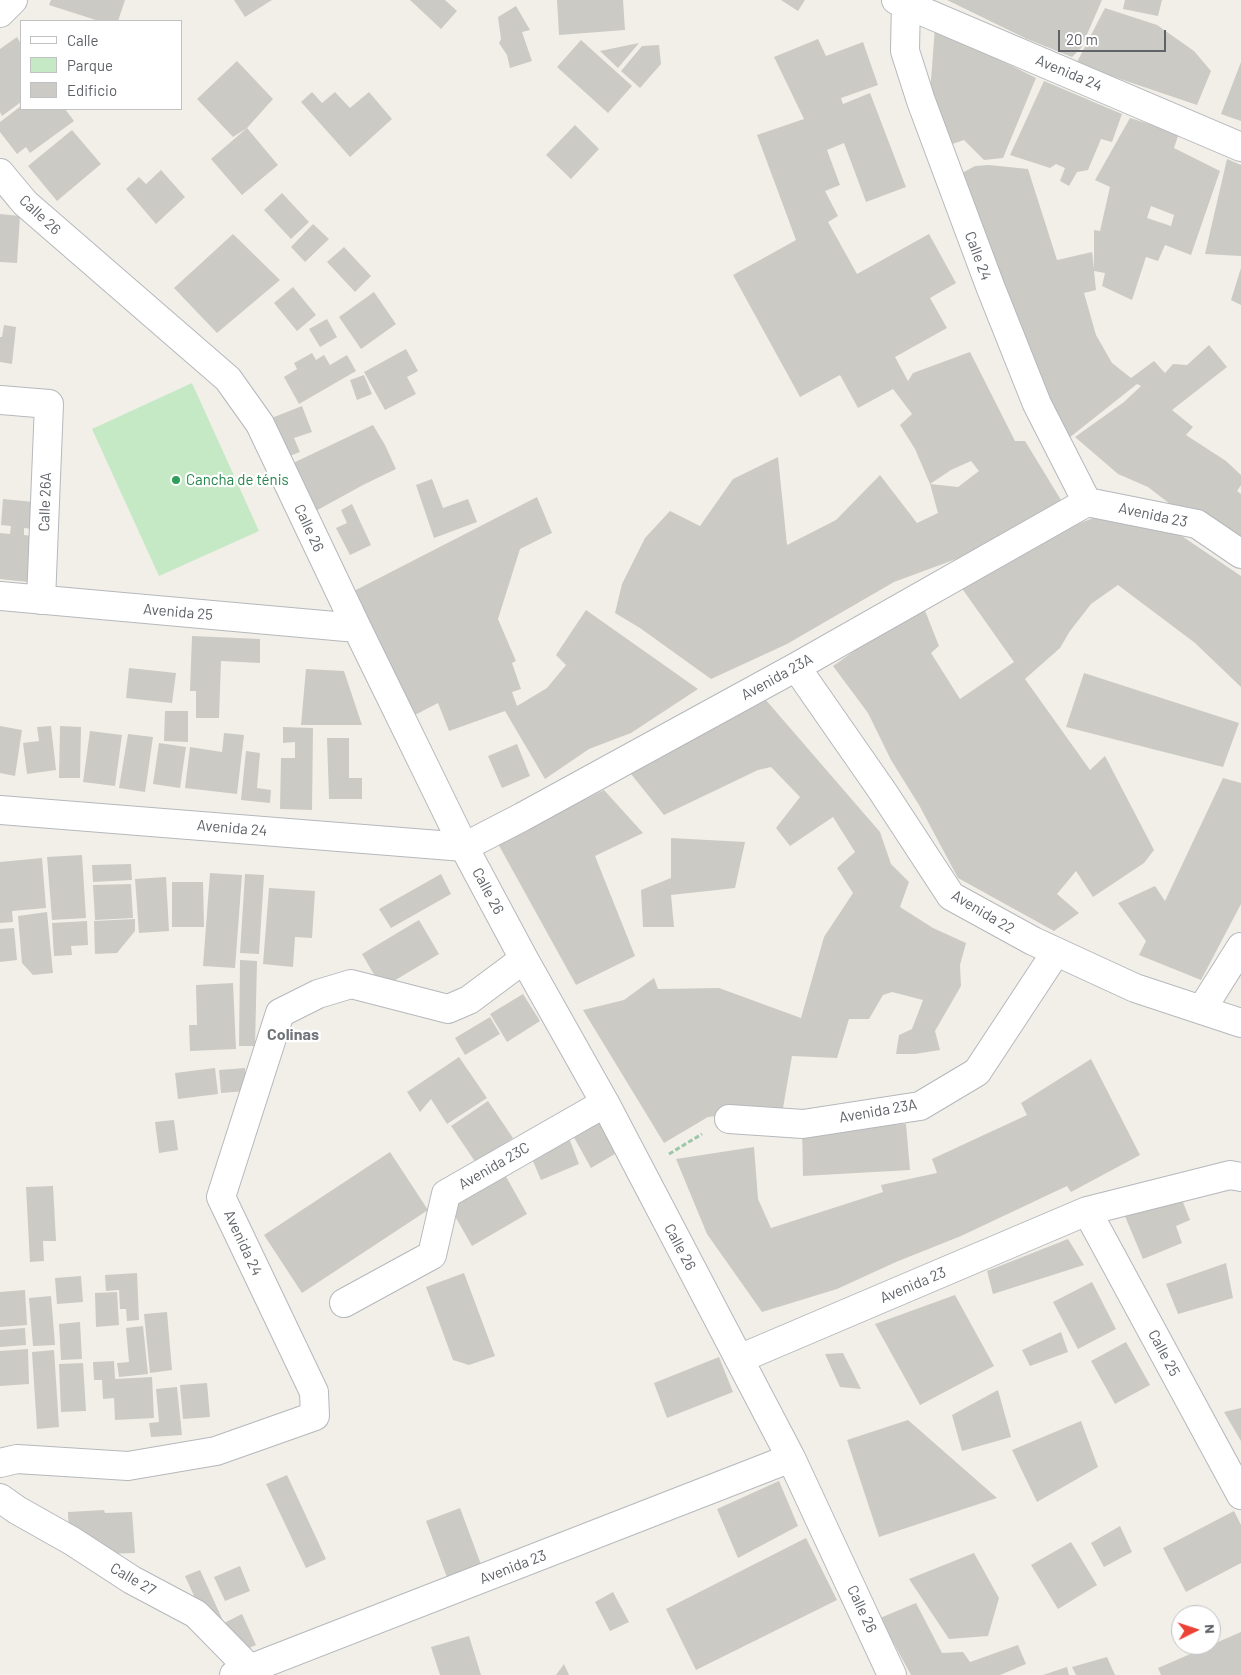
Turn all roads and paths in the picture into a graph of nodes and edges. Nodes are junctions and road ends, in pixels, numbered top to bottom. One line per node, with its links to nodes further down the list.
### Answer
1 (13, 0): 3 (street)
2 (902, 1): 4 (street, Avenida 24); 8 (street, Calle 24)
3 (0, 13)
4 (1241, 147)
5 (0, 173): 6 (street, Calle 26)
6 (12, 202): 12 (street, Calle 26)
7 (0, 400): 11 (street, Calle 26A)
8 (1087, 502): 9 (street, Avenida 23); 13 (street, Avenida 23A)
9 (1241, 554)
10 (0, 596): 11 (street, Avenida 25)
11 (41, 600): 12 (street, Avenida 25)
12 (357, 628): 15 (street, Calle 26)
13 (796, 667): 15 (street, Avenida 23A); 17 (street, Avenida 22)
14 (0, 810): 15 (street, Avenida 24)
15 (464, 847): 18 (street, Calle 26)
16 (1241, 948): 19 (street)
17 (1056, 952): 19 (street, Avenida 22); 22 (street, Avenida 23A)
18 (524, 959): 21 (street, Calle 26); 29 (street, Avenida 24)
19 (1202, 1009): 20 (street, Avenida 22)
20 (1241, 1023)
21 (605, 1103): 23 (street, Calle 26); 26 (street, Avenida 23C)
22 (729, 1119): 23 (path)
23 (640, 1170): 27 (street, Calle 26)
24 (1241, 1177): 25 (street)
25 (1087, 1212): 27 (street, Avenida 23); 30 (street, Calle 25)
26 (344, 1303)
27 (739, 1359): 28 (street, Calle 26)
28 (791, 1458): 32 (street, Avenida 23); 33 (street, Calle 26)
29 (0, 1463)
30 (1241, 1495)
31 (0, 1498): 32 (street, Calle 27)
32 (245, 1673)
33 (892, 1675)

